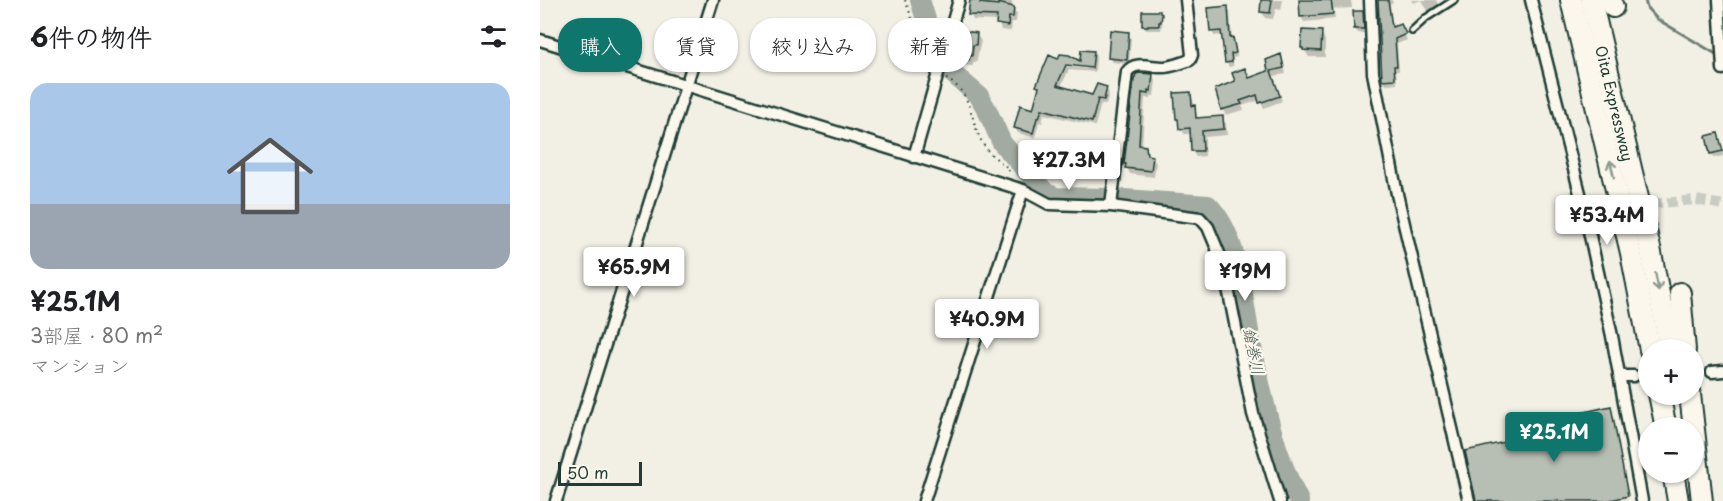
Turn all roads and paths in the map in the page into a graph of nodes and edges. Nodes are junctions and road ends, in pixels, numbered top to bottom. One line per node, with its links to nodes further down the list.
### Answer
1 (712, 0): 15 (street)
2 (905, 0): 14 (path)
3 (959, 0): 14 (street)
4 (1186, 0): 19 (street)
5 (1370, 0): 34 (street)
6 (1454, 0): 11 (lane)
7 (1531, 0): 21 (street)
8 (1571, 0): 23 (highway, Oita Expressway, one-way to 8)
9 (1591, 0): 24 (highway, Oita Expressway, one-way to 24)
10 (1719, 0): 13 (street)
11 (1412, 31)
12 (540, 40): 15 (street)
13 (1723, 69)
14 (938, 76): 16 (street); 17 (path)
15 (684, 86): 16 (street); 31 (street)
16 (914, 157): 17 (street)
17 (1004, 184): 18 (street)
18 (1023, 190): 19 (street); 32 (street)
19 (1111, 206): 33 (street)
20 (1606, 208): 21 (street)
21 (1585, 213): 26 (street)
22 (1680, 293): 25 (highway)
23 (1648, 339)
24 (1668, 339)
25 (1684, 339)
26 (1619, 376): 27 (street); 35 (street)
27 (1634, 376)
28 (1691, 405): 37 (highway)
29 (1675, 483): 36 (highway)
30 (1696, 483): 37 (highway)
31 (556, 501)
32 (924, 501)
33 (1280, 501)
34 (1469, 501)
35 (1642, 501)
36 (1678, 501)
37 (1700, 501)

